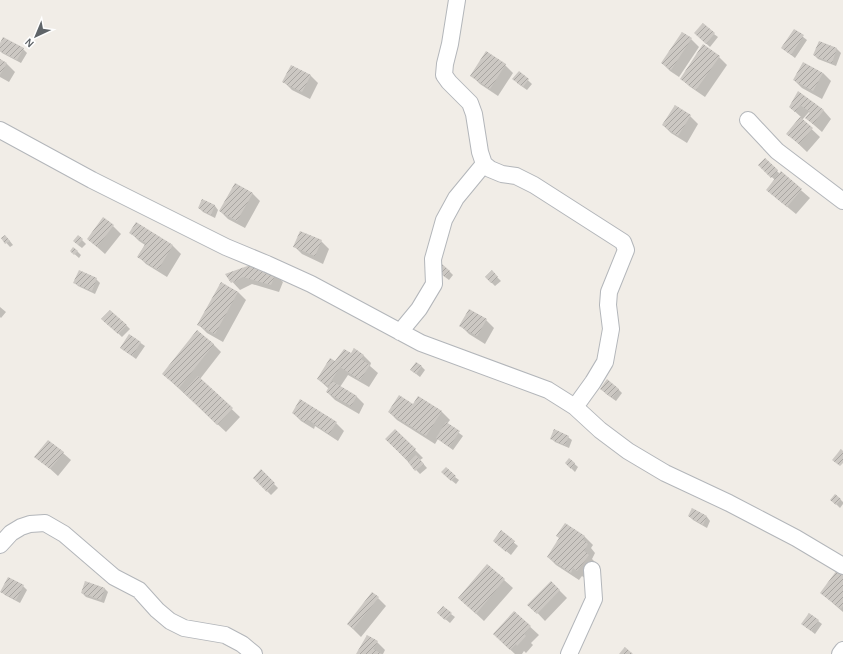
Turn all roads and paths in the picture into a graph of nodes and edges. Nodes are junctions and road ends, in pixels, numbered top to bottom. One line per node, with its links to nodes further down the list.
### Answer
1 (457, 0): 4 (street)
2 (748, 120): 5 (street)
3 (0, 130): 6 (street)
4 (484, 164): 6 (street); 7 (street)
5 (843, 201)
6 (400, 332): 7 (street)
7 (575, 407): 9 (street)
8 (0, 545): 12 (street)
9 (843, 566)
10 (592, 570): 13 (street)
11 (843, 650): 14 (street)
12 (254, 654)
13 (569, 654)
14 (840, 654)

